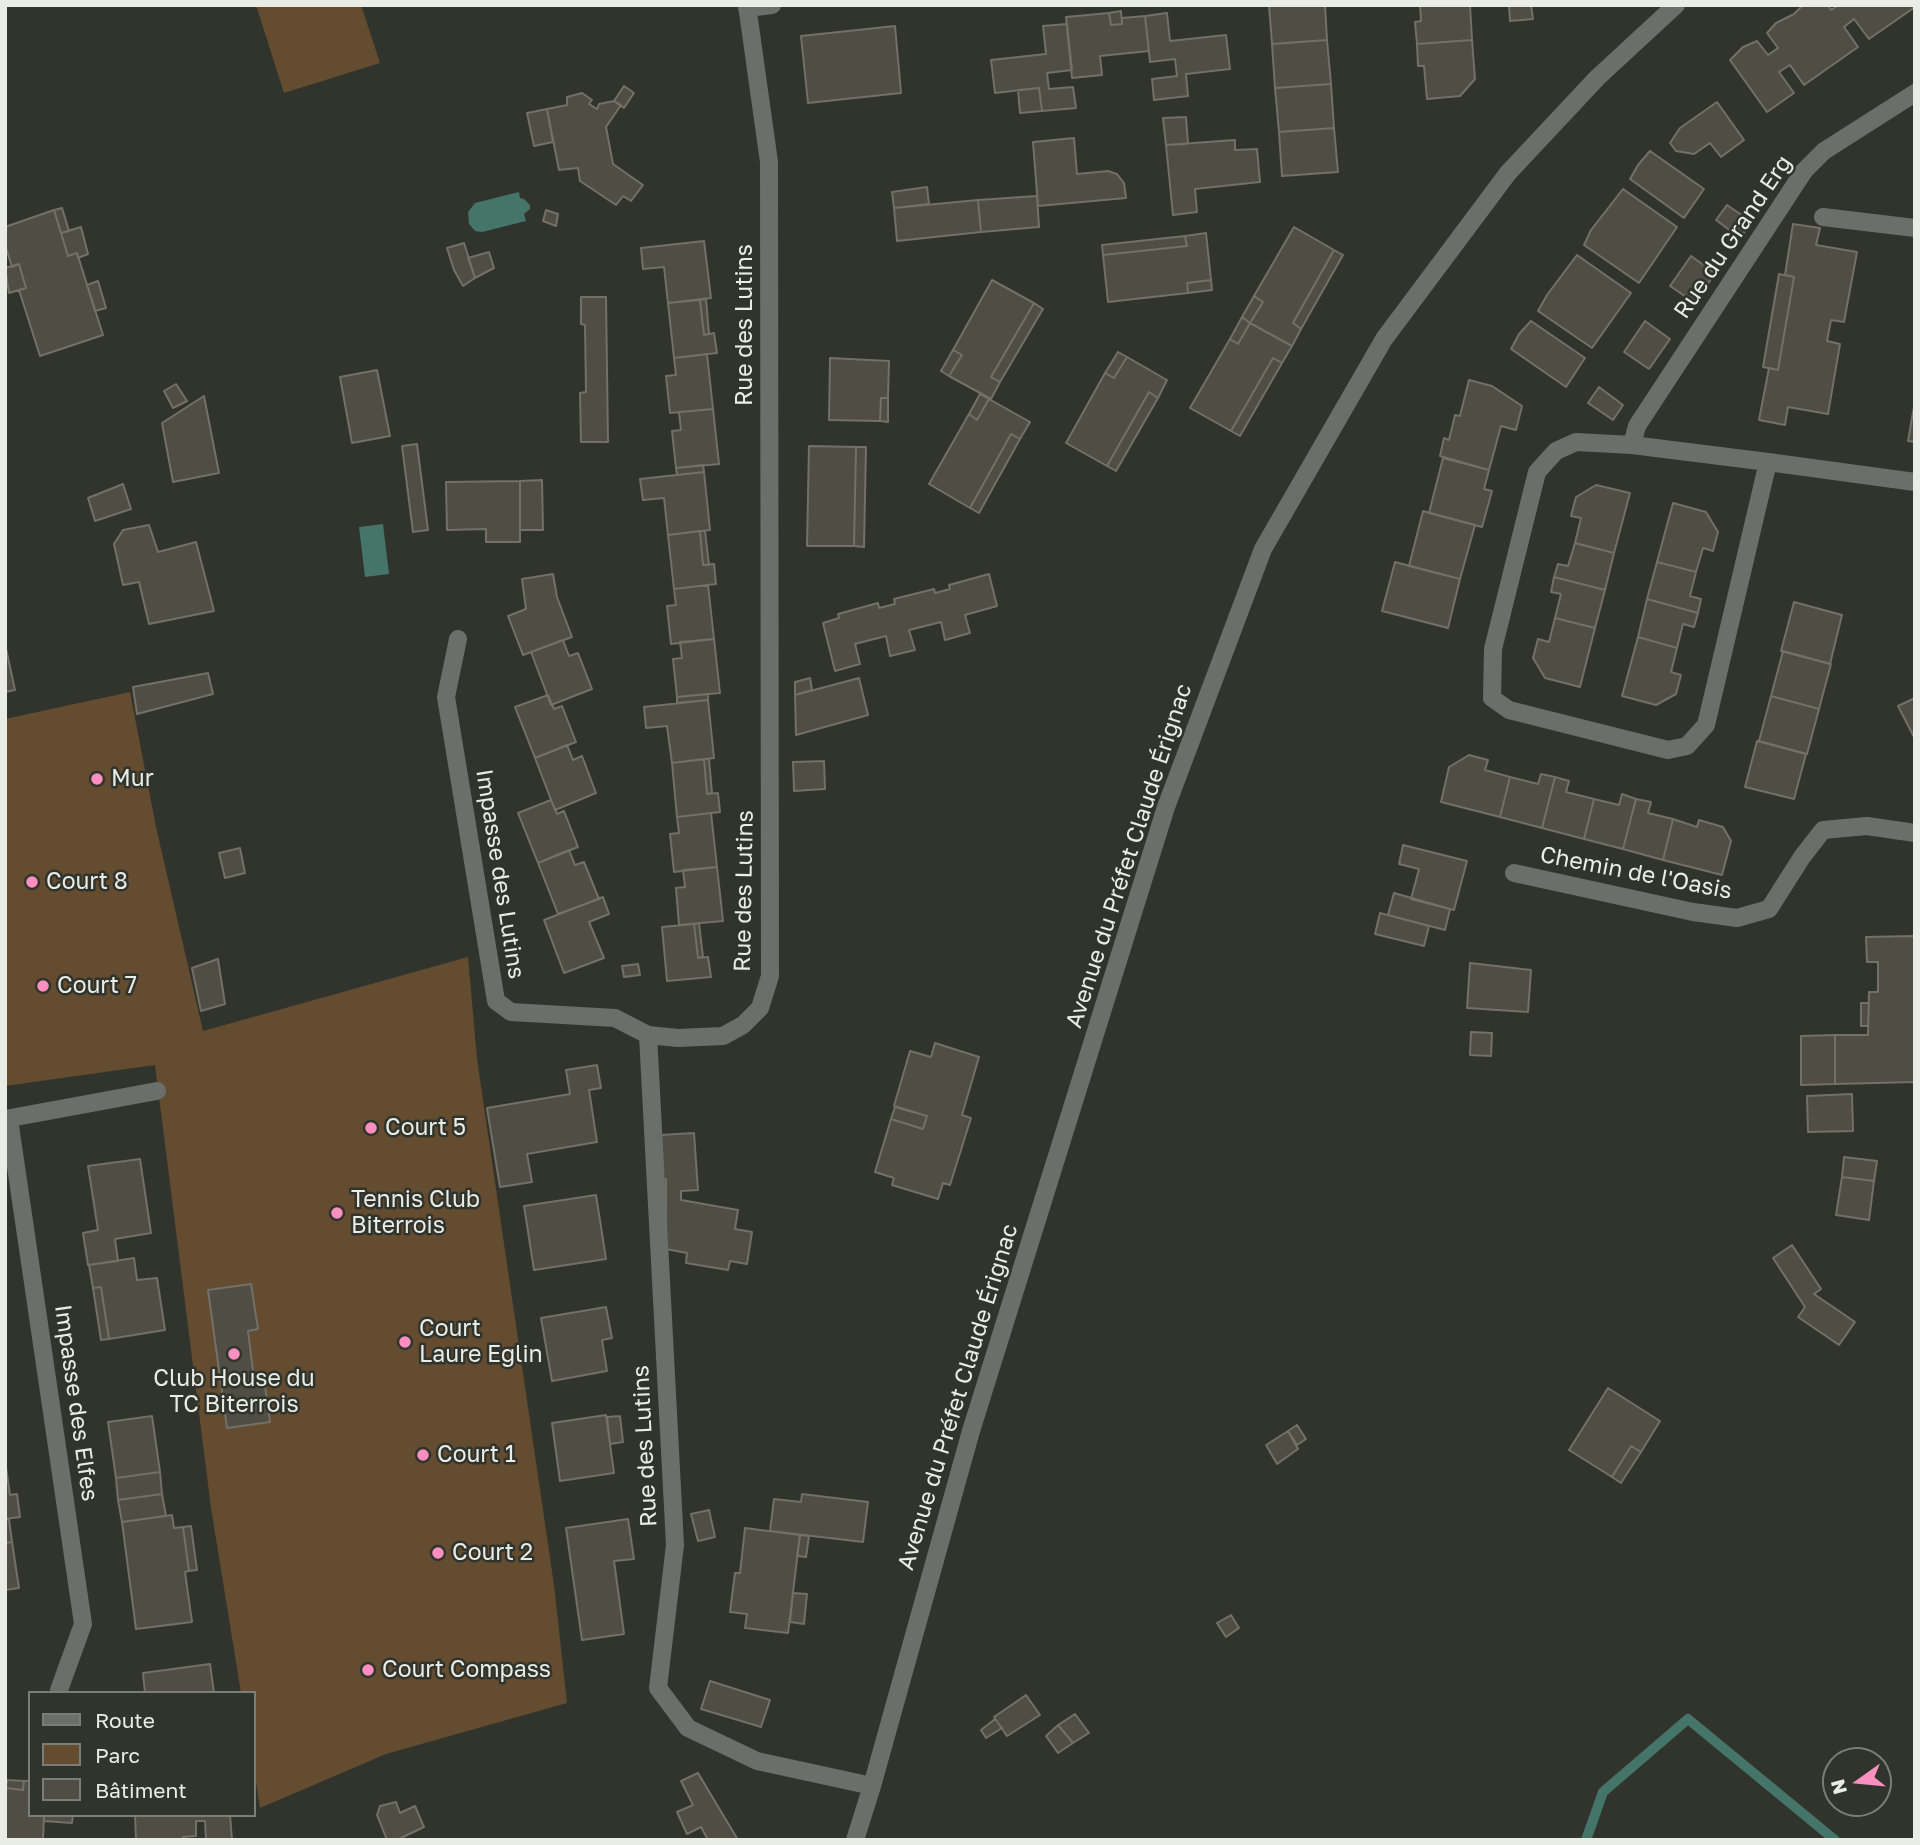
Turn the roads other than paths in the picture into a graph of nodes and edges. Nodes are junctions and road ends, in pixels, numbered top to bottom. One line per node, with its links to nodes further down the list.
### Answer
1 (772, 5): 3 (street)
2 (1676, 5): 17 (street, Avenue du Préfet Claude Érignac)
3 (747, 7): 13 (street, Rue des Lutins)
4 (1915, 93): 7 (street, Rue du Grand Erg)
5 (1823, 217): 6 (street)
6 (1915, 228)
7 (1632, 445): 8 (street); 8 (street)
8 (1768, 462): 9 (street)
9 (1915, 482)
10 (458, 639): 13 (street, Impasse des Lutins)
11 (1915, 833): 12 (street, Chemin de l'Oasis)
12 (1514, 873)
13 (648, 1034): 17 (street, Rue des Lutins)
14 (157, 1091): 15 (street, Impasse des Elfes)
15 (7, 1119): 16 (street, Impasse des Elfes)
16 (59, 1690)
17 (872, 1786): 18 (street, Avenue du Préfet Claude Érignac)
18 (855, 1840)

